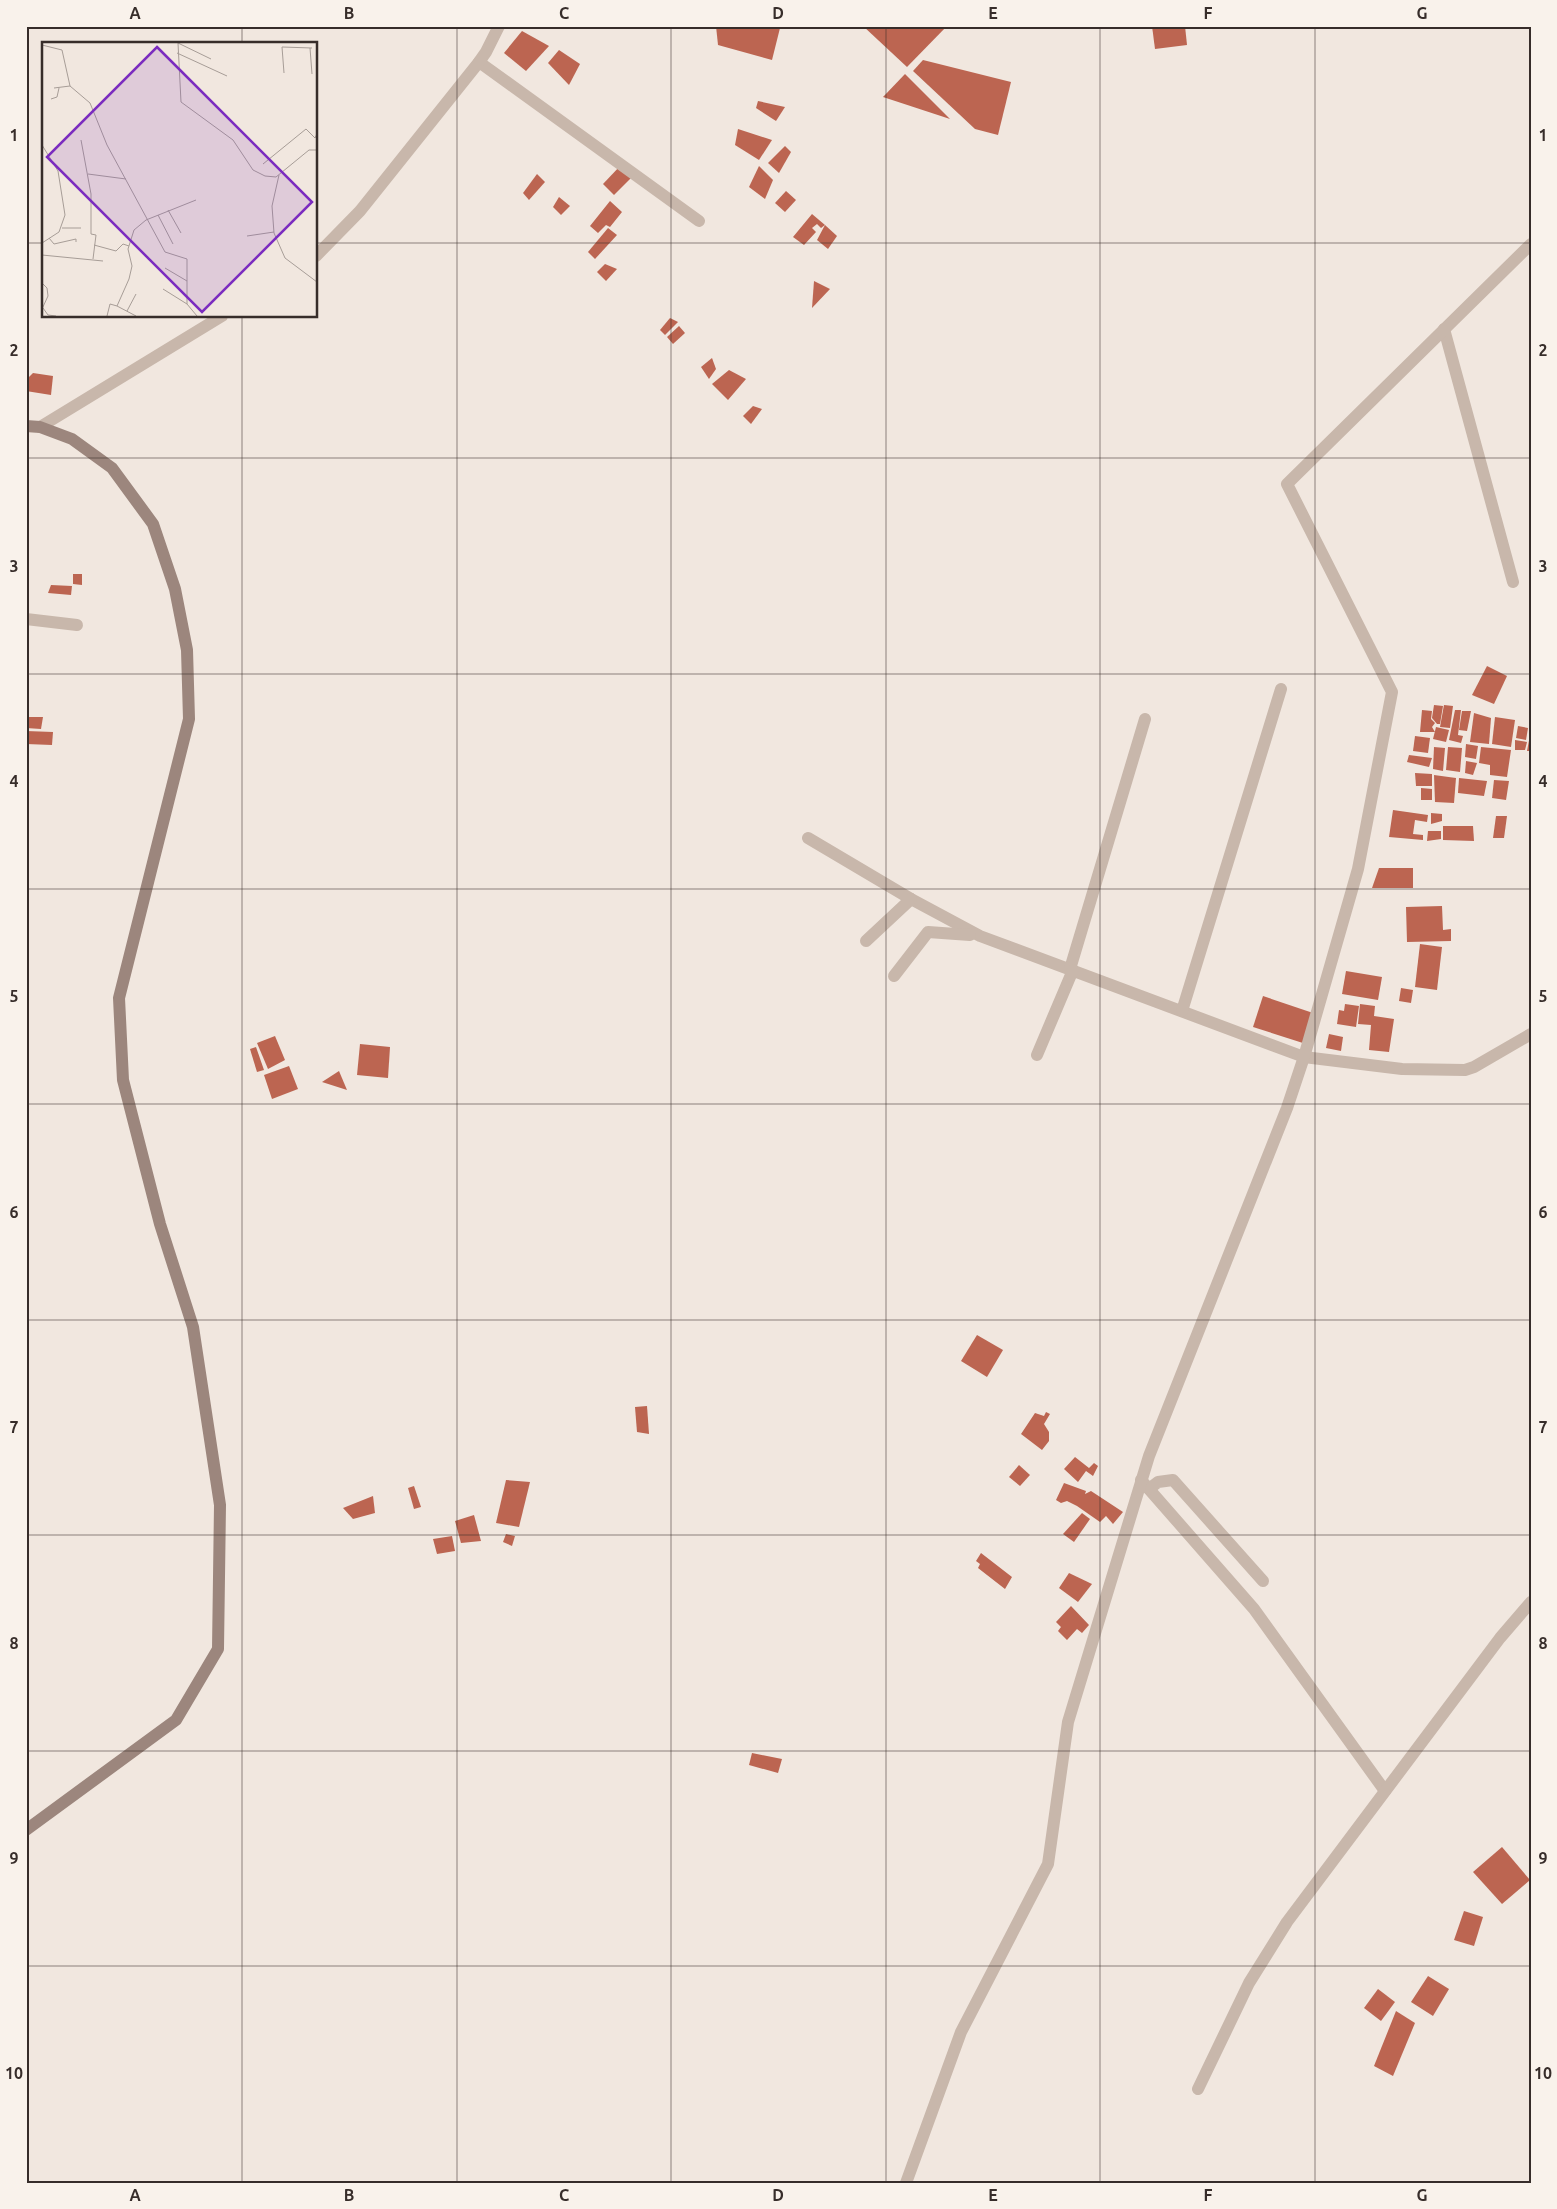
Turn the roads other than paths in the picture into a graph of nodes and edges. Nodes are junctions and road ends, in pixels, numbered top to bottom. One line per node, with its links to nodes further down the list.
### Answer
1 (498, 26): 2 (street)
2 (479, 62): 3 (street); 5 (street)
3 (699, 221)
4 (1531, 244): 7 (street)
5 (318, 254)
6 (219, 318): 9 (street)
7 (1444, 330): 10 (street); 24 (street)
8 (26, 426): 9 (street)
9 (40, 427): 29 (street)
10 (1513, 582)
11 (26, 619): 12 (street)
12 (77, 625)
13 (1281, 689): 21 (street)
14 (1145, 719): 19 (street)
15 (808, 838): 16 (street)
16 (911, 899): 17 (street); 18 (street)
17 (980, 936): 19 (street); 20 (street)
18 (866, 941)
19 (1072, 969): 21 (street); 23 (street)
20 (894, 976)
21 (1182, 1011): 24 (street)
22 (1531, 1034): 24 (street)
23 (1037, 1055)
24 (1304, 1057): 25 (street)
25 (1145, 1485): 26 (street); 28 (street); 31 (street)
26 (1263, 1581)
27 (1531, 1602): 28 (street)
28 (1385, 1791): 30 (street)
29 (26, 1830)
30 (1198, 2088)
31 (906, 2183)

